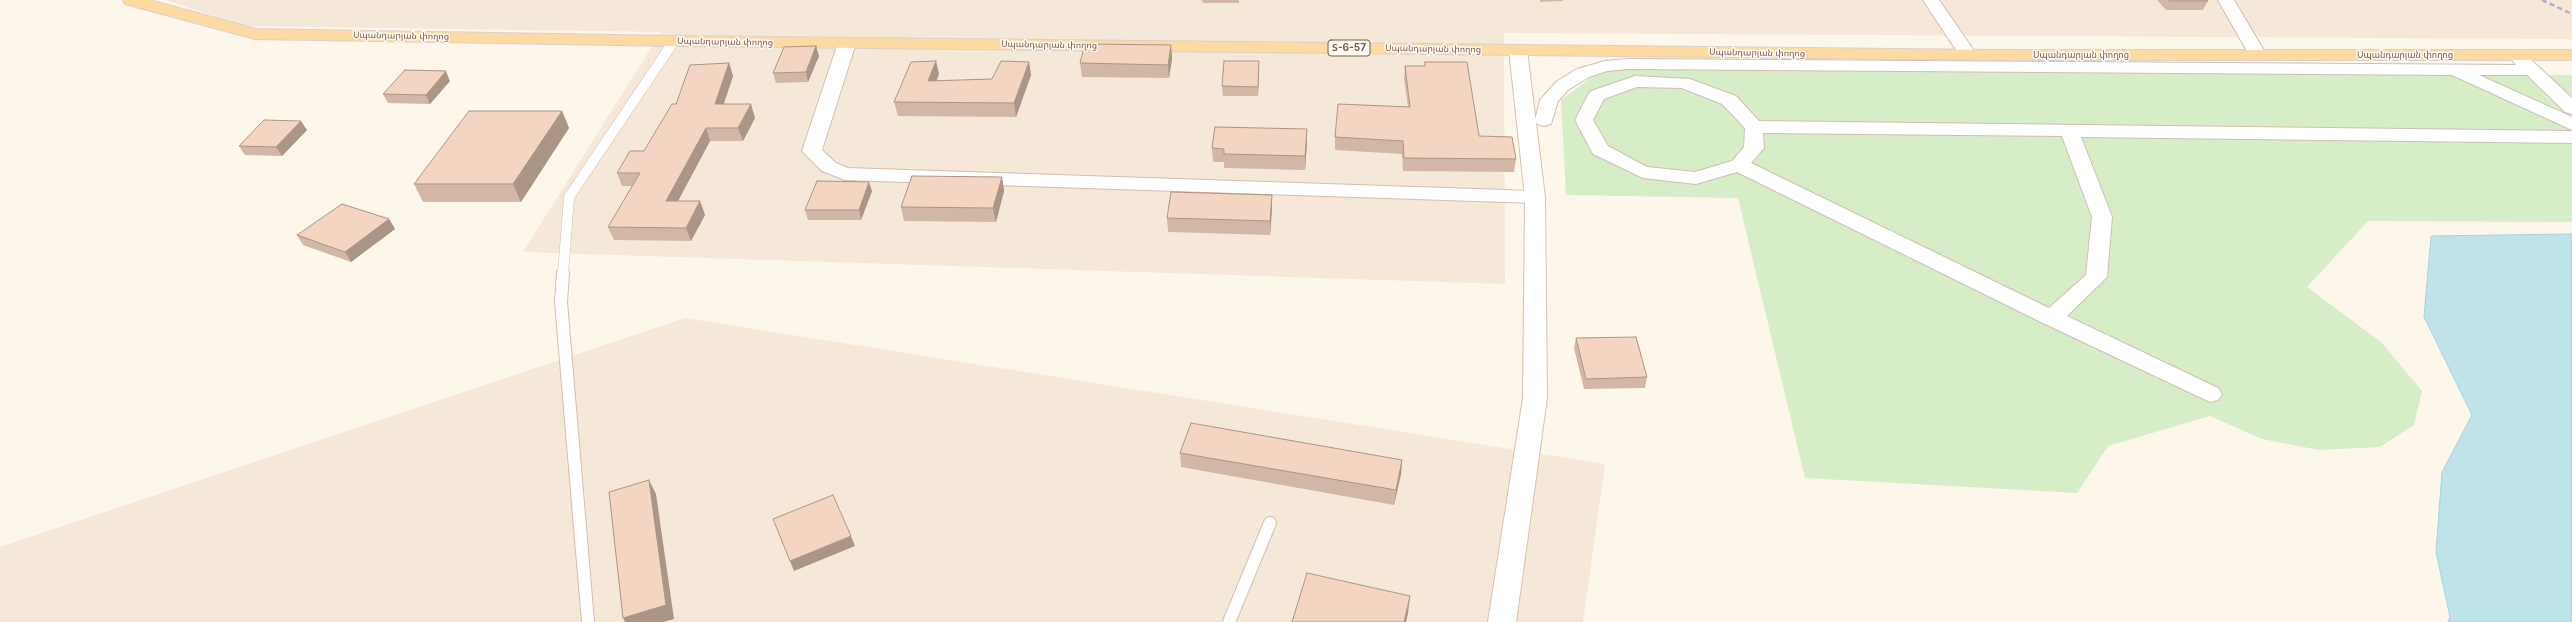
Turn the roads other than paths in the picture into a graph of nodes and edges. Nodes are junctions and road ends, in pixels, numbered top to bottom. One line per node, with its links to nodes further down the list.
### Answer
1 (131, 0): 4 (main road, Սպանդարյան փողոց / Տ-6-57)
2 (1931, 0): 8 (street)
3 (2226, 0): 7 (street)
4 (674, 41): 5 (main road, Սպանդարյան փողոց / Տ-6-57); 26 (lane)
5 (847, 43): 6 (main road, Սպանդարյան փողոց / Տ-6-57); 22 (street)
6 (1518, 50): 8 (main road, Սպանդարյան փողոց / Տ-6-57); 22 (street)
7 (2257, 54): 8 (main road, Սպանդարյան փողոց / Տ-6-57); 9 (main road, Սպանդարյան փողոց / Տ-6-57)
8 (1968, 55)
9 (2418, 55): 10 (main road, Սպանդարյան փողոց / Տ-6-57); 12 (street)
10 (2516, 55): 11 (main road, Սպանդարյան փողոց / Տ-6-57); 13 (street)
11 (2572, 55)
12 (2452, 70): 13 (street); 14 (street); 17 (street)
13 (2531, 70): 15 (street)
14 (1672, 73): 16 (street); 18 (street); 21 (street)
15 (2572, 108)
16 (1544, 120)
17 (2572, 124)
18 (1754, 127): 19 (street); 21 (street)
19 (2069, 130): 20 (street); 23 (street)
20 (2572, 137)
21 (1739, 165): 23 (street)
22 (1535, 197): 28 (street)
23 (2051, 318): 24 (street)
24 (2210, 394)
25 (1270, 523): 27 (lane)
26 (588, 622)
27 (1229, 622)
28 (1502, 622)

